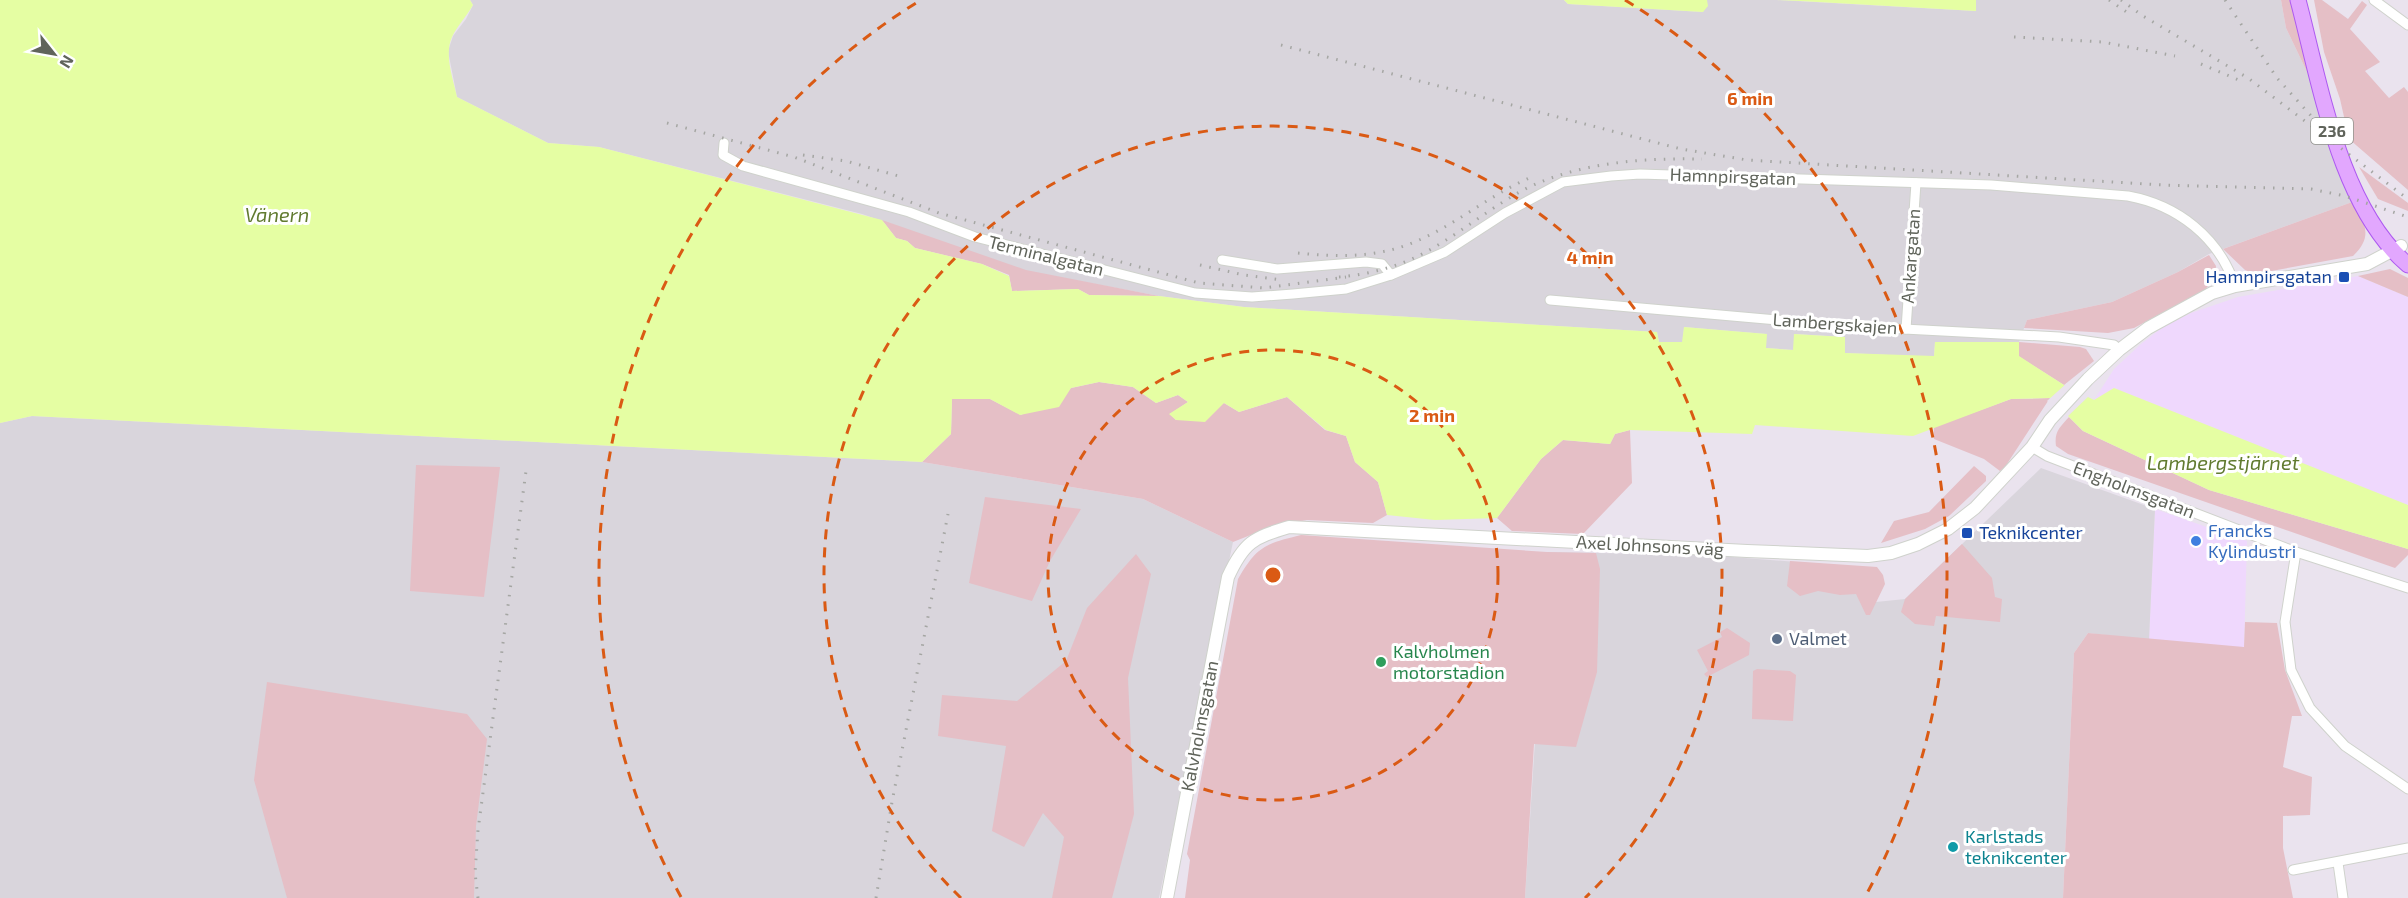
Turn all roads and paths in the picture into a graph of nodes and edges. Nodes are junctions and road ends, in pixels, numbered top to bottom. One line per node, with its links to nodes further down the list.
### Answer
1 (2298, 0): 7 (main road, 236)
2 (2306, 0): 7 (main road, 236)
3 (2374, 0): 4 (street)
4 (2408, 25)
5 (724, 143): 10 (street, Terminalgatan)
6 (1916, 183): 10 (street, Hamnpirsgatan); 11 (street, Hamnpirsgatan); 13 (street, Ankargatan)
7 (2400, 251): 9 (main road, 236); 11 (street, Axel Johnsons väg)
8 (1222, 260): 10 (street)
9 (2408, 265)
10 (1391, 275)
11 (2235, 286): 14 (street, Axel Johnsons väg)
12 (1550, 300): 13 (street, Lambergskajen)
13 (1906, 329): 14 (street, Lambergskajen)
14 (2119, 350): 15 (street, Axel Johnsons väg)
15 (2032, 447): 16 (street, Engholmsgatan); 17 (street, Axel Johnsons väg)
16 (2296, 552): 18 (street, Engholmsgatan); 19 (street)
17 (1238, 555): 23 (street, Kalvholmsgatan)
18 (2408, 588)
19 (2408, 789)
20 (2408, 848): 21 (street)
21 (2338, 863): 22 (street); 24 (street)
22 (2293, 870)
23 (1167, 898)
24 (2343, 898)

